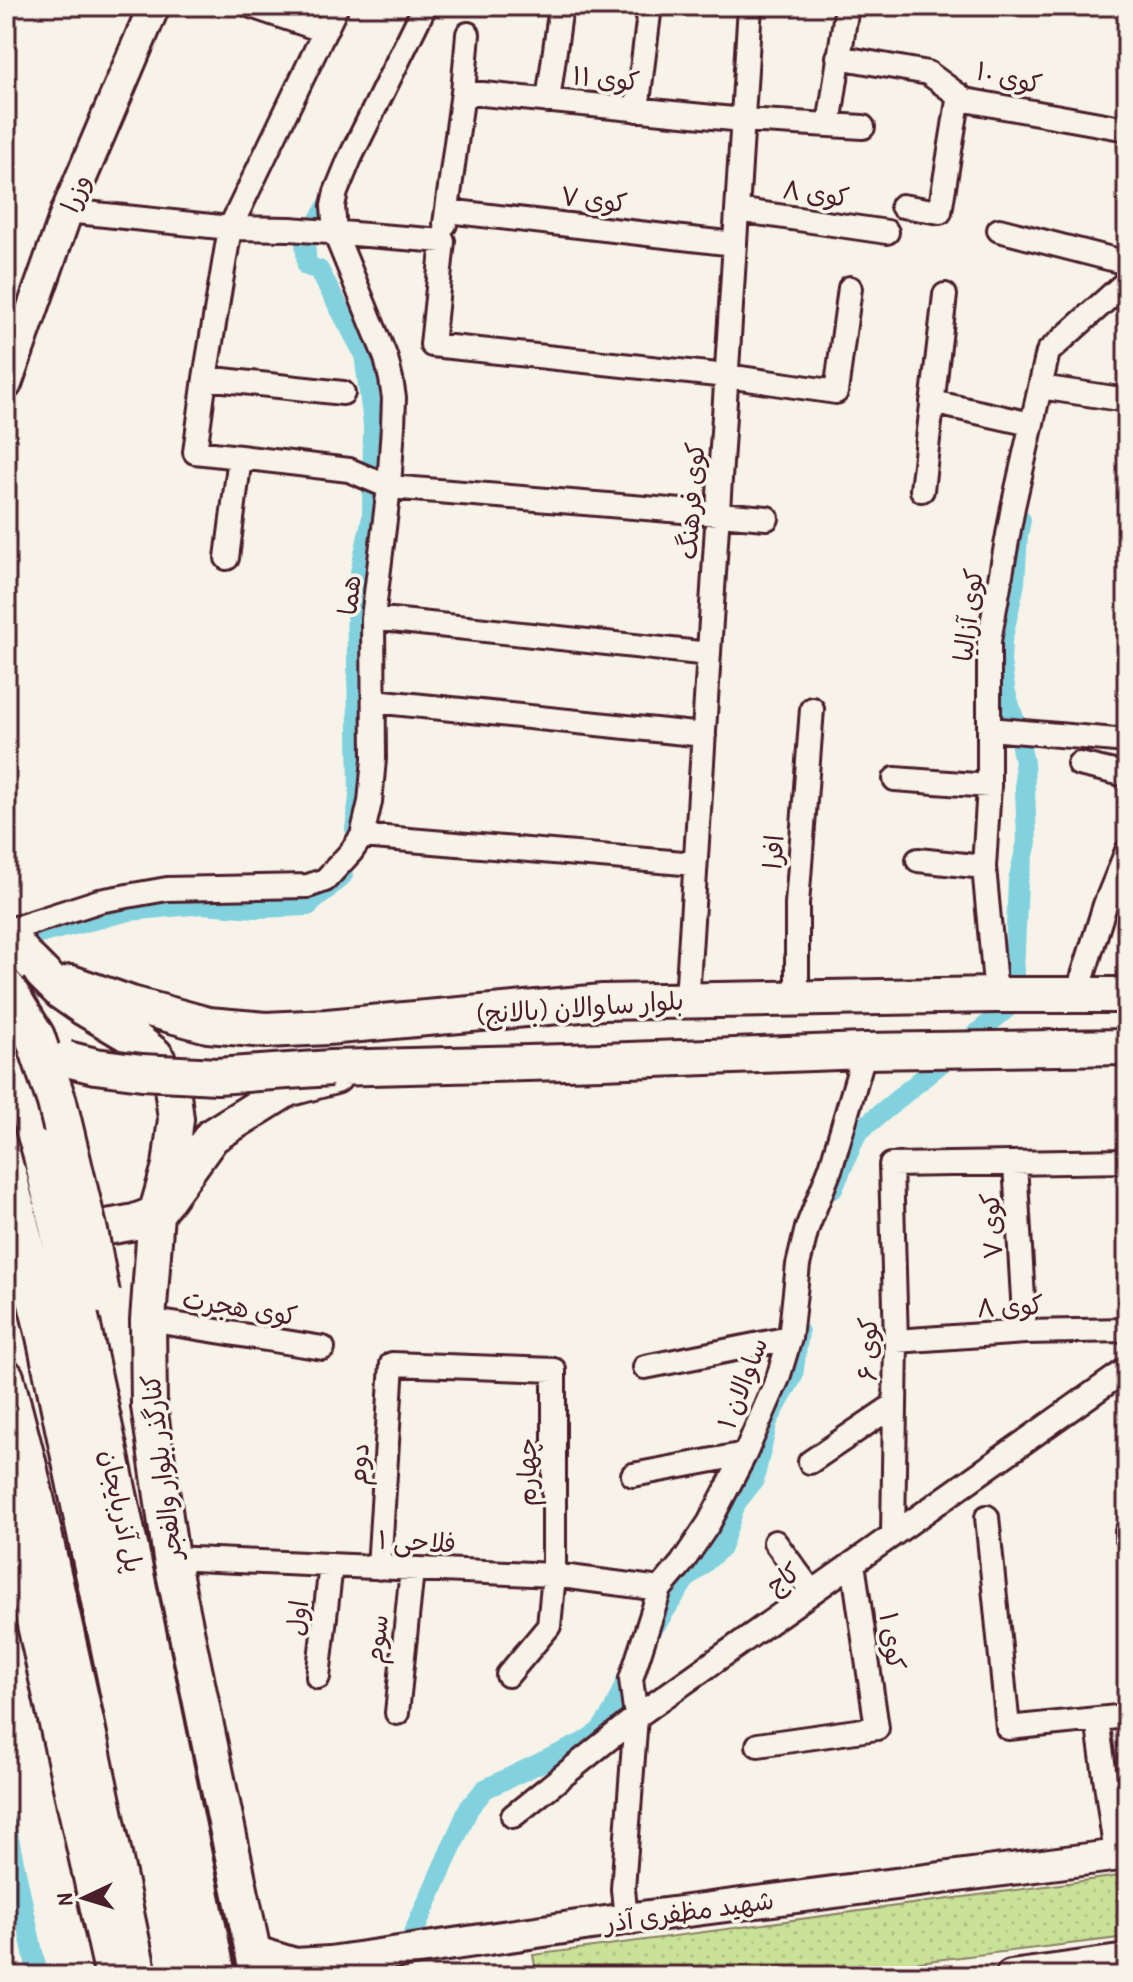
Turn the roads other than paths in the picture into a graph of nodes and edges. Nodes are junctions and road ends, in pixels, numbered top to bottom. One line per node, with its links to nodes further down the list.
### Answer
1 (154, 6): 22 (main road, وزرا)
2 (251, 6): 9 (street)
3 (337, 6): 9 (street)
4 (425, 6): 27 (street, هما)
5 (561, 6): 14 (street)
6 (650, 6): 15 (street)
7 (750, 6): 16 (street, کوی فرهنگ)
8 (847, 6): 11 (street)
9 (325, 31): 24 (street)
10 (468, 34): 12 (street)
11 (838, 57): 13 (street, کوی ۱۰); 17 (street)
12 (463, 92): 14 (street, کوی ۱۱); 23 (street)
13 (959, 95): 19 (street, کوی ۱۰); 20 (street)
14 (548, 101): 15 (street, کوی ۱۱)
15 (637, 110): 16 (street, کوی ۱۱)
16 (743, 120): 17 (street, کوی ۱۱); 21 (street, کوی فرهنگ)
17 (829, 125): 18 (street, کوی ۱۱)
18 (863, 127)
19 (1127, 129)
20 (902, 206)
21 (737, 210): 26 (street, کوی ۸); 29 (street, کوی فرهنگ)
22 (67, 211): 24 (street); 36 (main road, وزرا)
23 (447, 211): 28 (street); 29 (street, کوی ۷)
24 (230, 228): 27 (street); 35 (street)
25 (999, 230): 30 (street)
26 (887, 232)
27 (335, 233): 28 (street); 43 (street, هما)
28 (443, 241): 34 (street)
29 (735, 244): 34 (street, کوی فرهنگ)
30 (1127, 263)
31 (850, 288): 34 (street)
32 (1122, 291): 37 (street, کوی آزالیا)
33 (945, 295): 40 (street)
34 (727, 376): 45 (street, کوی فرهنگ)
35 (205, 378): 38 (street); 42 (street)
36 (6, 384)
37 (1040, 387): 39 (street); 41 (street, کوی آزالیا)
38 (343, 393)
39 (1127, 400)
40 (932, 402): 41 (street); 44 (street)
41 (1031, 424): 52 (street, کوی آزالیا)
42 (240, 457): 43 (street); 47 (street)
43 (389, 487): 45 (street); 48 (street, هما)
44 (922, 490)
45 (718, 514): 46 (street); 49 (street, کوی فرهنگ)
46 (767, 518)
47 (227, 558)
48 (373, 618): 49 (street); 50 (street, هما)
49 (709, 654): 53 (street, کوی فرهنگ)
50 (374, 701): 53 (street); 59 (street, هما)
51 (812, 709): 70 (street, افرا)
52 (989, 729): 54 (street); 58 (street, کوی آزالیا)
53 (704, 735): 62 (street, کوی فرهنگ)
54 (1127, 741)
55 (1079, 764): 56 (street)
56 (1127, 775)
57 (895, 779): 58 (street)
58 (989, 786): 63 (street, کوی آزالیا)
59 (362, 836): 62 (street); 64 (street, هما)
60 (1127, 851): 68 (street)
61 (918, 860): 63 (street)
62 (695, 864): 71 (street, کوی فرهنگ)
63 (984, 867): 67 (street, کوی آزالیا)
64 (6, 932): 65 (main road, کنارگذر بلوار والفجر)
65 (42, 973): 72 (main road, بلوار ساوالان (بالانج)); 82 (main road, کنارگذر بلوار والفجر)
66 (6, 989): 113 (highway, bridge)
67 (996, 995): 68 (main road, بلوار ساوالان (بالانج)); 70 (main road, بلوار ساوالان (بالانج))
68 (1077, 995): 69 (main road, بلوار ساوالان (بالانج))
69 (1127, 995)
70 (797, 998): 71 (main road, بلوار ساوالان (بالانج))
71 (687, 999): 72 (main road, بلوار ساوالان (بالانج))
72 (603, 1002): 77 (main road)
73 (6, 1036): 78 (main road, بلوار ساوالان (بالانج), bridge)
74 (1127, 1047): 76 (main road, بلوار ساوالان (بالانج))
75 (6, 1051): 113 (highway, پل آذربایجان, bridge)
76 (865, 1051): 77 (main road, بلوار ساوالان (بالانج)); 87 (street, ساوالان ۱)
77 (602, 1061): 78 (main road, بلوار ساوالان (بالانج))
78 (368, 1067): 82 (main road)
79 (1127, 1161): 80 (street)
80 (1015, 1164): 86 (street, کوی ۷); 88 (street, کوی ۶)
81 (6, 1171): 129 (highway, پل آذربایجان, bridge)
82 (156, 1214): 83 (main road); 84 (main road, کنارگذر بلوار والفجر)
83 (6, 1229)
84 (148, 1320): 89 (street, کوی هجرت); 95 (main road, کنارگذر بلوار والفجر)
85 (1127, 1330): 86 (street, کوی ۸)
86 (1025, 1332): 88 (street, کوی ۸)
87 (790, 1338): 90 (street); 96 (street, ساوالان ۱)
88 (896, 1341): 94 (street, کوی ۶)
89 (323, 1348)
90 (645, 1367)
91 (1127, 1369): 102 (street, کاج)
92 (554, 1370): 107 (street, دوم); 110 (street, چهارم)
93 (6, 1377): 98 (main road)
94 (894, 1405): 97 (street); 102 (street, کوی ۶)
95 (149, 1406): 98 (main road); 104 (main road, کنارگذر بلوار والفجر)
96 (745, 1454): 99 (street); 111 (street, ساوالان ۱)
97 (810, 1462)
98 (29, 1466): 109 (main road)
99 (633, 1475)
100 (6, 1494): 127 (main road)
101 (987, 1517): 119 (street)
102 (893, 1534): 105 (street, کاج)
103 (775, 1542): 112 (street)
104 (171, 1558): 106 (street, فلاحی ۱); 109 (main road); 125 (main road, کنارگذر بلوار والفجر)
105 (853, 1563): 112 (street, کاج); 120 (street, کوی ۱)
106 (331, 1565): 107 (street, فلاحی ۱); 115 (street, اول)
107 (379, 1568): 108 (street, فلاحی ۱)
108 (412, 1570): 110 (street, فلاحی ۱); 116 (street, سوم)
109 (52, 1574): 128 (main road)
110 (554, 1575): 111 (street, فلاحی ۱); 114 (street, چهارم)
111 (660, 1589): 118 (street, ساوالان ۱)
112 (812, 1592): 118 (street, کاج)
113 (142, 1605): 130 (highway, پل آذربایجان, bridge)
114 (508, 1675)
115 (318, 1677)
116 (397, 1713)
117 (1127, 1716): 119 (street)
118 (636, 1717): 121 (street, کاج); 123 (street)
119 (1097, 1719): 122 (street)
120 (758, 1745)
121 (513, 1816)
122 (1122, 1854): 123 (main road, شهید مظفری آذر)
123 (626, 1919): 126 (main road, شهید مظفری آذر)
124 (1127, 1960): 131 (main road)
125 (256, 1964): 126 (main road, شهید مظفری آذر)
126 (384, 1965)
127 (113, 1976)
128 (143, 1976)
129 (179, 1976)
130 (216, 1976)
131 (1012, 1976)

